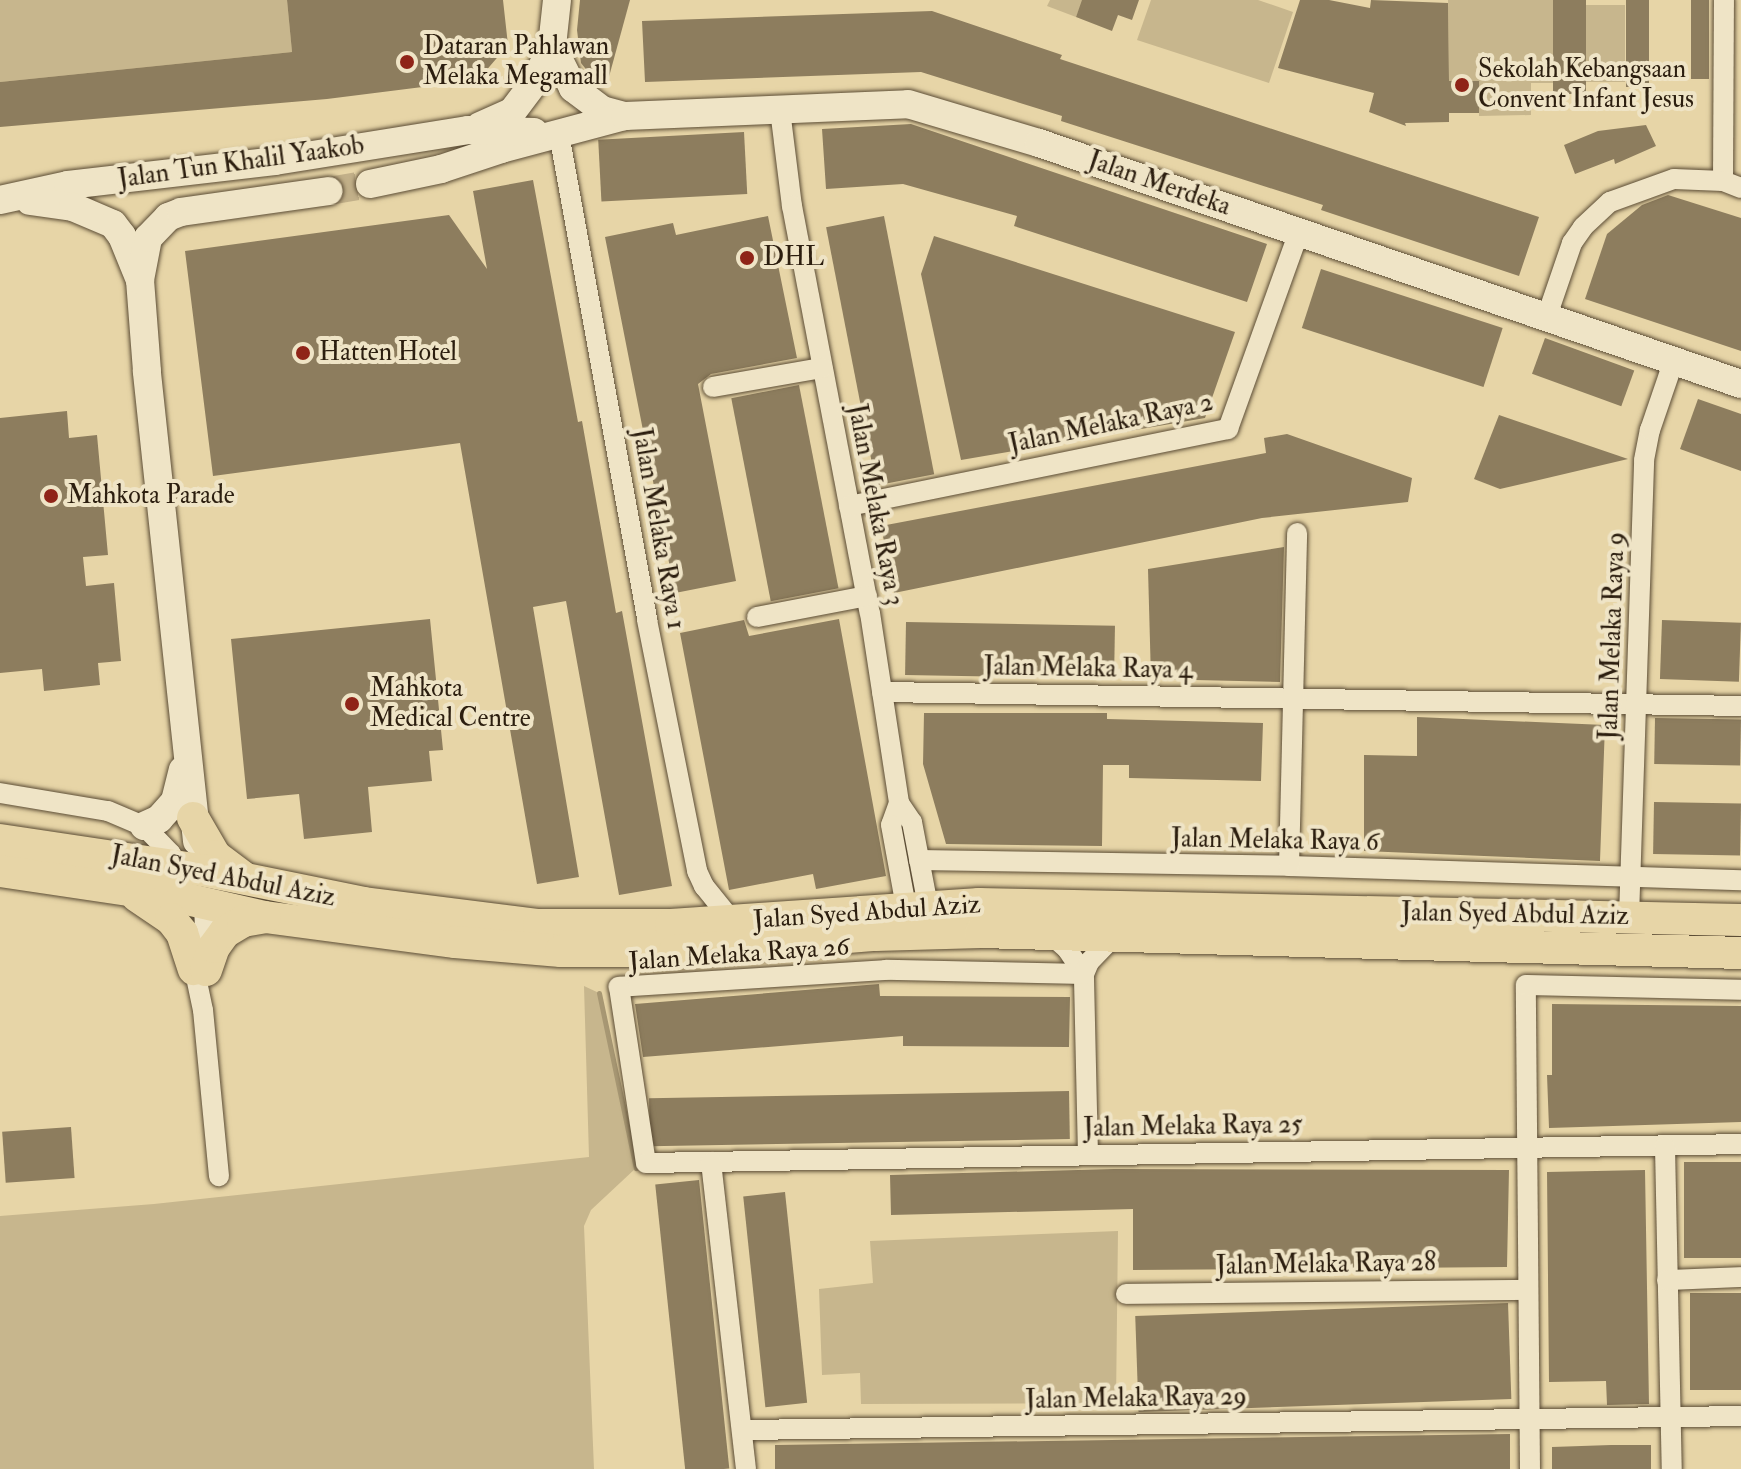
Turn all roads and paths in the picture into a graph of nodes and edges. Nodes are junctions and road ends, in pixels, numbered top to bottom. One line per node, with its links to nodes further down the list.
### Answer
1 (557, 0): 3 (main road)
2 (1724, 0): 9 (street)
3 (552, 46): 5 (main road); 6 (main road)
4 (780, 110): 5 (main road, Jalan Merdeka); 12 (main road, Jalan Merdeka); 16 (street, Jalan Melaka Raya 3)
5 (625, 116): 7 (main road, Jalan Merdeka)
6 (468, 130): 7 (main road); 8 (main road, Jalan Tun Khalil Yaakob)
7 (559, 134): 8 (main road, Jalan Tun Khalil Yaakob); 46 (street, Jalan Melaka Raya 1)
8 (386, 143): 11 (main road, Jalan Tun Khalil Yaakob)
9 (1732, 184): 14 (street)
10 (329, 191): 13 (main road, Jalan Tun Khalil Yaakob)
11 (7, 199): 13 (main road, Jalan Tun Khalil Yaakob)
12 (1299, 232): 14 (main road, Jalan Merdeka); 19 (street, Jalan Melaka Raya 2)
13 (140, 280): 27 (main road)
14 (1547, 316): 15 (main road, Jalan Merdeka)
15 (1674, 360): 17 (main road, Jalan Merdeka); 25 (street, Jalan Melaka Raya 9)
16 (822, 368): 18 (street); 19 (street, Jalan Melaka Raya 3)
17 (1741, 384)
18 (713, 387)
19 (849, 506): 21 (street, Jalan Melaka Raya 3)
20 (1297, 533): 24 (street)
21 (867, 596): 22 (street); 23 (street, Jalan Melaka Raya 3)
22 (757, 617)
23 (882, 692): 24 (street, Jalan Melaka Raya 4); 29 (street, Jalan Melaka Raya 3)
24 (1293, 699): 25 (street, Jalan Melaka Raya 4); 34 (street)
25 (1637, 704): 26 (street, Jalan Melaka Raya 4); 38 (street, Jalan Melaka Raya 9)
26 (1741, 706)
27 (186, 741): 30 (main road); 31 (main road)
28 (0, 793): 31 (street)
29 (899, 803): 33 (street, Jalan Melaka Raya 3); 42 (street)
30 (193, 818): 35 (main road); 37 (main road)
31 (144, 826): 35 (street)
32 (0, 840): 35 (main road, Jalan Syed Abdul Aziz)
33 (919, 860): 34 (street, Jalan Melaka Raya 6); 42 (street, Jalan Melaka Raya 3)
34 (1289, 866): 38 (street, Jalan Melaka Raya 6)
35 (188, 868): 37 (main road, Jalan Syed Abdul Aziz); 41 (main road)
36 (0, 871): 40 (main road, Jalan Syed Abdul Aziz)
37 (246, 878): 46 (main road, Jalan Syed Abdul Aziz)
38 (1630, 878): 39 (street, Jalan Melaka Raya 6); 44 (street, Jalan Melaka Raya 9)
39 (1741, 880)
40 (120, 888): 41 (main road, Jalan Syed Abdul Aziz); 50 (main road)
41 (193, 900): 43 (main road, Jalan Syed Abdul Aziz); 50 (street)
42 (917, 907): 44 (main road, Jalan Syed Abdul Aziz); 46 (main road, Jalan Syed Abdul Aziz)
43 (265, 917): 47 (main road, Jalan Syed Abdul Aziz); 50 (main road)
44 (1629, 917): 45 (main road, Jalan Syed Abdul Aziz)
45 (1741, 920)
46 (733, 922)
47 (1050, 934): 48 (main road, Jalan Syed Abdul Aziz); 51 (street)
48 (1113, 937): 49 (main road, Jalan Syed Abdul Aziz); 51 (street)
49 (1741, 953)
50 (200, 969): 59 (street)
51 (1084, 974): 56 (street); 58 (street, Jalan Melaka Raya 26)
52 (1741, 990): 55 (street)
53 (1741, 1144): 54 (street, Jalan Melaka Raya 25)
54 (1665, 1147): 55 (street, Jalan Melaka Raya 25); 61 (street)
55 (1526, 1150): 56 (street, Jalan Melaka Raya 25); 62 (street)
56 (1088, 1155): 57 (street, Jalan Melaka Raya 25)
57 (711, 1162): 58 (street, Jalan Melaka Raya 25); 67 (street)
58 (646, 1163)
59 (219, 1176)
60 (1741, 1277): 61 (street)
61 (1667, 1280): 65 (street)
62 (1527, 1290): 63 (street, Jalan Melaka Raya 28); 66 (street)
63 (1126, 1294)
64 (1741, 1416): 65 (street, Jalan Melaka Raya 29)
65 (1670, 1418): 66 (street, Jalan Melaka Raya 29); 70 (street)
66 (1529, 1421): 67 (street, Jalan Melaka Raya 29); 69 (street)
67 (743, 1430): 68 (street)
68 (746, 1469)
69 (1530, 1469)
70 (1672, 1469)

